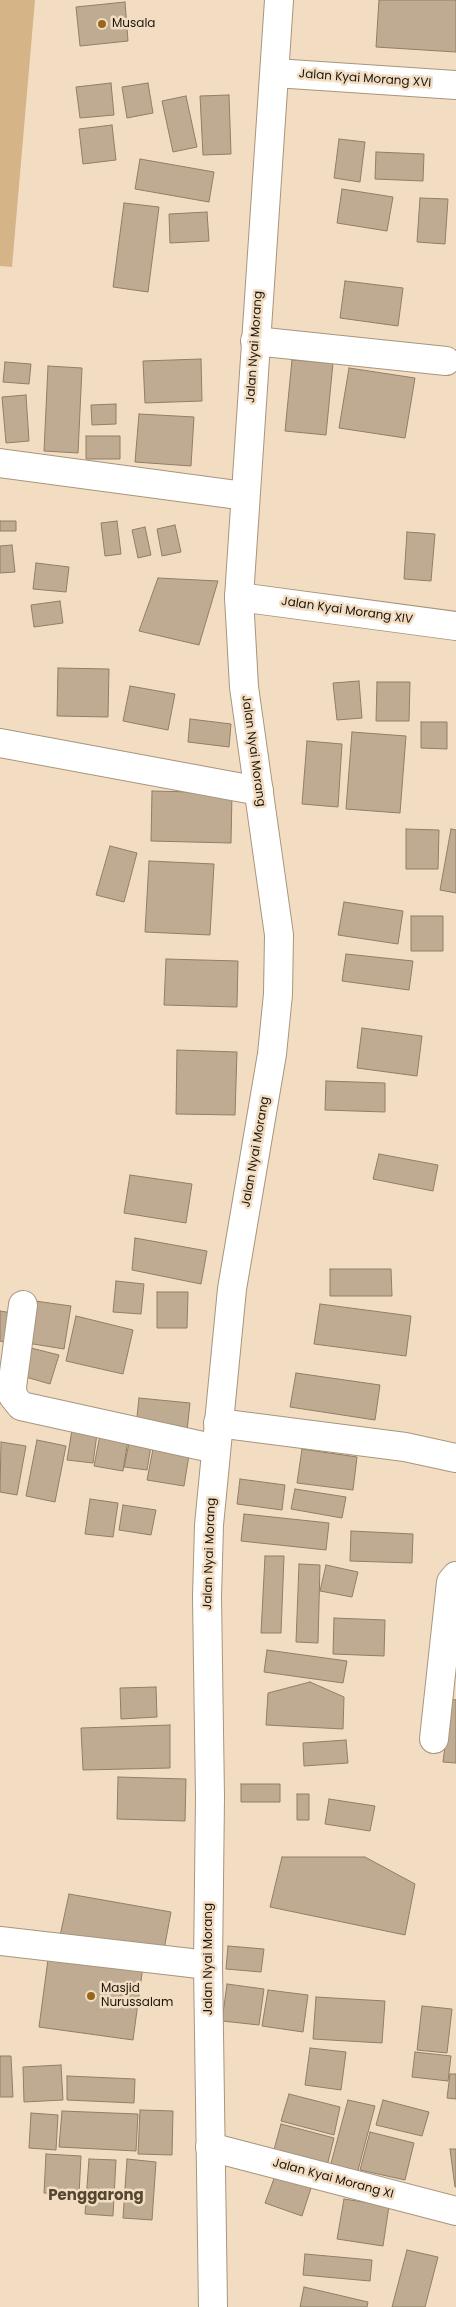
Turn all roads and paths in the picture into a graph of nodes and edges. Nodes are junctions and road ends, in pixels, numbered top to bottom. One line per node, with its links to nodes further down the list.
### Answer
1 (278, 0): 2 (street, Jalan Nyai Morang)
2 (275, 73): 3 (street, Jalan Kyai Morang XVI); 4 (street, Jalan Nyai Morang)
3 (456, 84)
4 (256, 341): 5 (street); 7 (street, Jalan Nyai Morang)
5 (446, 361)
6 (0, 463): 7 (street)
7 (245, 496): 8 (street, Jalan Nyai Morang)
8 (239, 597): 9 (street, Jalan Kyai Morang XIV); 11 (street, Jalan Nyai Morang)
9 (456, 626)
10 (0, 743): 11 (street)
11 (259, 791): 13 (street, Jalan Nyai Morang)
12 (23, 1305): 13 (street)
13 (217, 1436): 14 (street); 18 (street, Jalan Nyai Morang)
14 (456, 1458)
15 (456, 1576): 16 (street)
16 (434, 1739)
17 (0, 1941): 18 (street)
18 (208, 1965): 19 (street, Jalan Nyai Morang)
19 (210, 2147): 20 (street, Jalan Kyai Morang XI); 21 (street, Jalan Nyai Morang)
20 (456, 2211)
21 (213, 2307)

